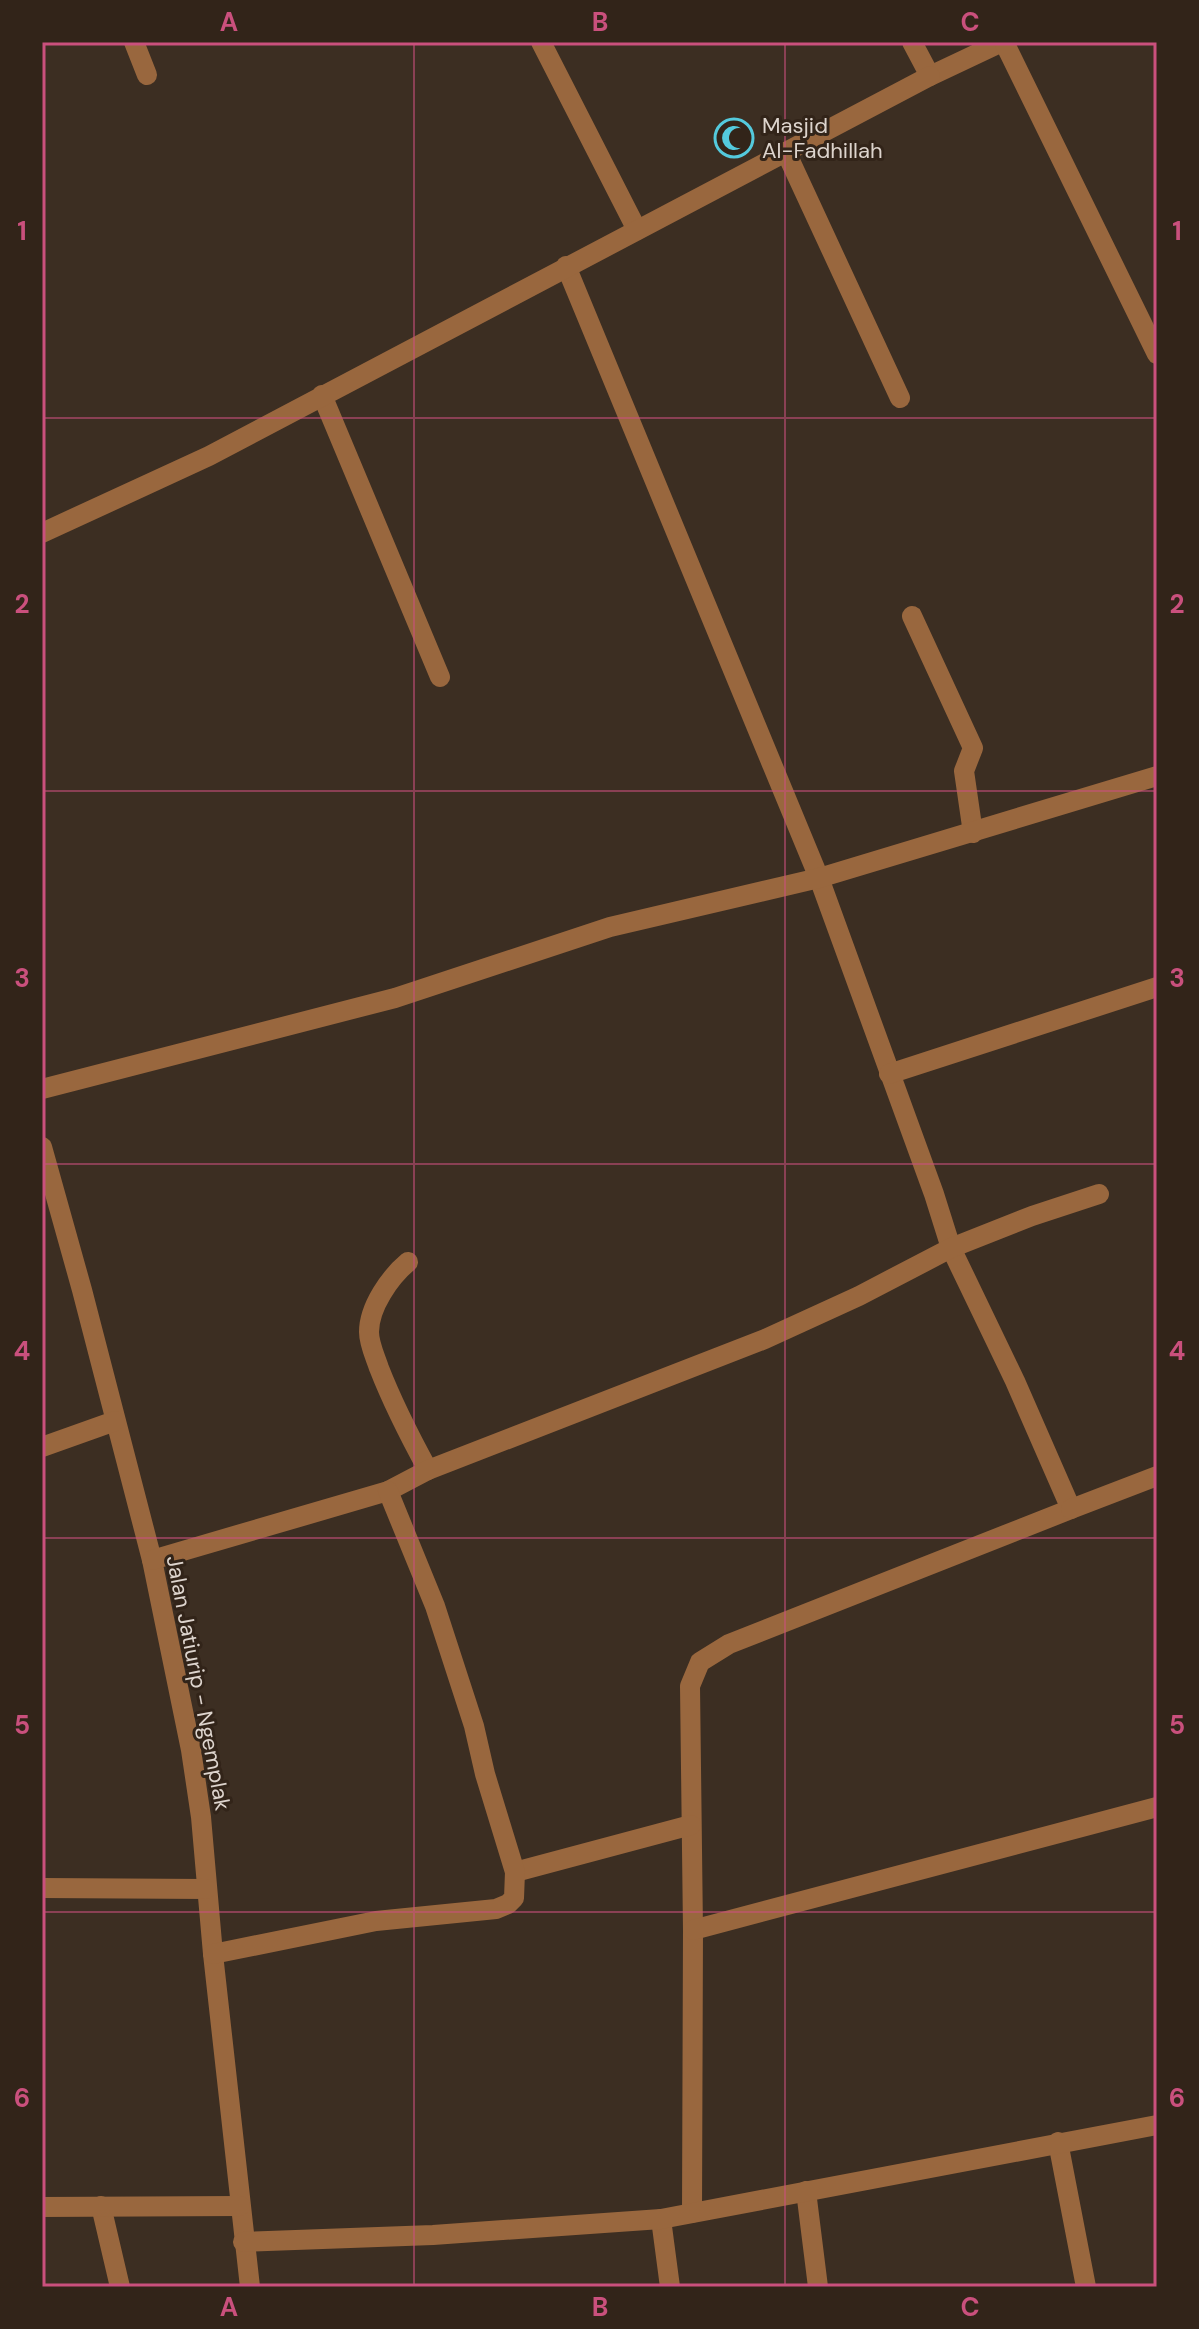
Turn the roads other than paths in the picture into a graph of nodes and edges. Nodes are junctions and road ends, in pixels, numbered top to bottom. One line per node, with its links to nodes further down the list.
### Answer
1 (134, 42): 5 (street)
2 (541, 42): 8 (street)
3 (912, 42): 6 (street)
4 (1003, 42): 6 (street); 10 (street)
5 (147, 75)
6 (930, 76): 7 (street)
7 (786, 152): 8 (street); 12 (street)
8 (637, 230): 9 (street)
9 (566, 266): 11 (street); 18 (street)
10 (1157, 354)
11 (322, 395): 13 (street); 15 (street)
12 (900, 398)
13 (42, 533)
14 (912, 616): 17 (street)
15 (440, 677)
16 (1157, 776): 17 (street)
17 (973, 833): 18 (street)
18 (819, 878): 20 (street); 21 (street)
19 (1157, 987): 20 (street)
20 (889, 1074): 24 (street)
21 (42, 1089)
22 (42, 1147): 26 (street, Jalan Jatiurip - Ngemplak)
23 (1099, 1194): 24 (street)
24 (951, 1248): 28 (street); 31 (street)
25 (408, 1262): 28 (street)
26 (115, 1421): 27 (street); 32 (street, Jalan Jatiurip - Ngemplak)
27 (42, 1447)
28 (428, 1470): 30 (street)
29 (1157, 1476): 31 (street)
30 (388, 1491): 32 (street); 35 (street)
31 (1071, 1509): 34 (street)
32 (152, 1560): 37 (street, Jalan Jatiurip - Ngemplak)
33 (1157, 1807): 38 (street)
34 (691, 1825): 35 (street); 38 (street)
35 (515, 1872): 39 (street)
36 (42, 1888): 37 (street)
37 (206, 1889): 39 (street, Jalan Jatiurip - Ngemplak)
38 (693, 1930): 46 (street)
39 (213, 1954): 44 (street, Jalan Jatiurip - Ngemplak)
40 (1157, 2125): 41 (street)
41 (1058, 2142): 42 (street); 53 (street)
42 (806, 2191): 46 (street); 52 (street)
43 (101, 2206): 44 (street); 45 (street); 49 (street)
44 (240, 2206): 48 (street, Jalan Jatiurip - Ngemplak)
45 (42, 2207)
46 (692, 2213): 47 (street)
47 (661, 2219): 48 (street); 51 (street)
48 (243, 2242): 50 (street, Jalan Jatiurip - Ngemplak)
49 (120, 2287)
50 (250, 2287)
51 (670, 2287)
52 (818, 2287)
53 (1086, 2287)

